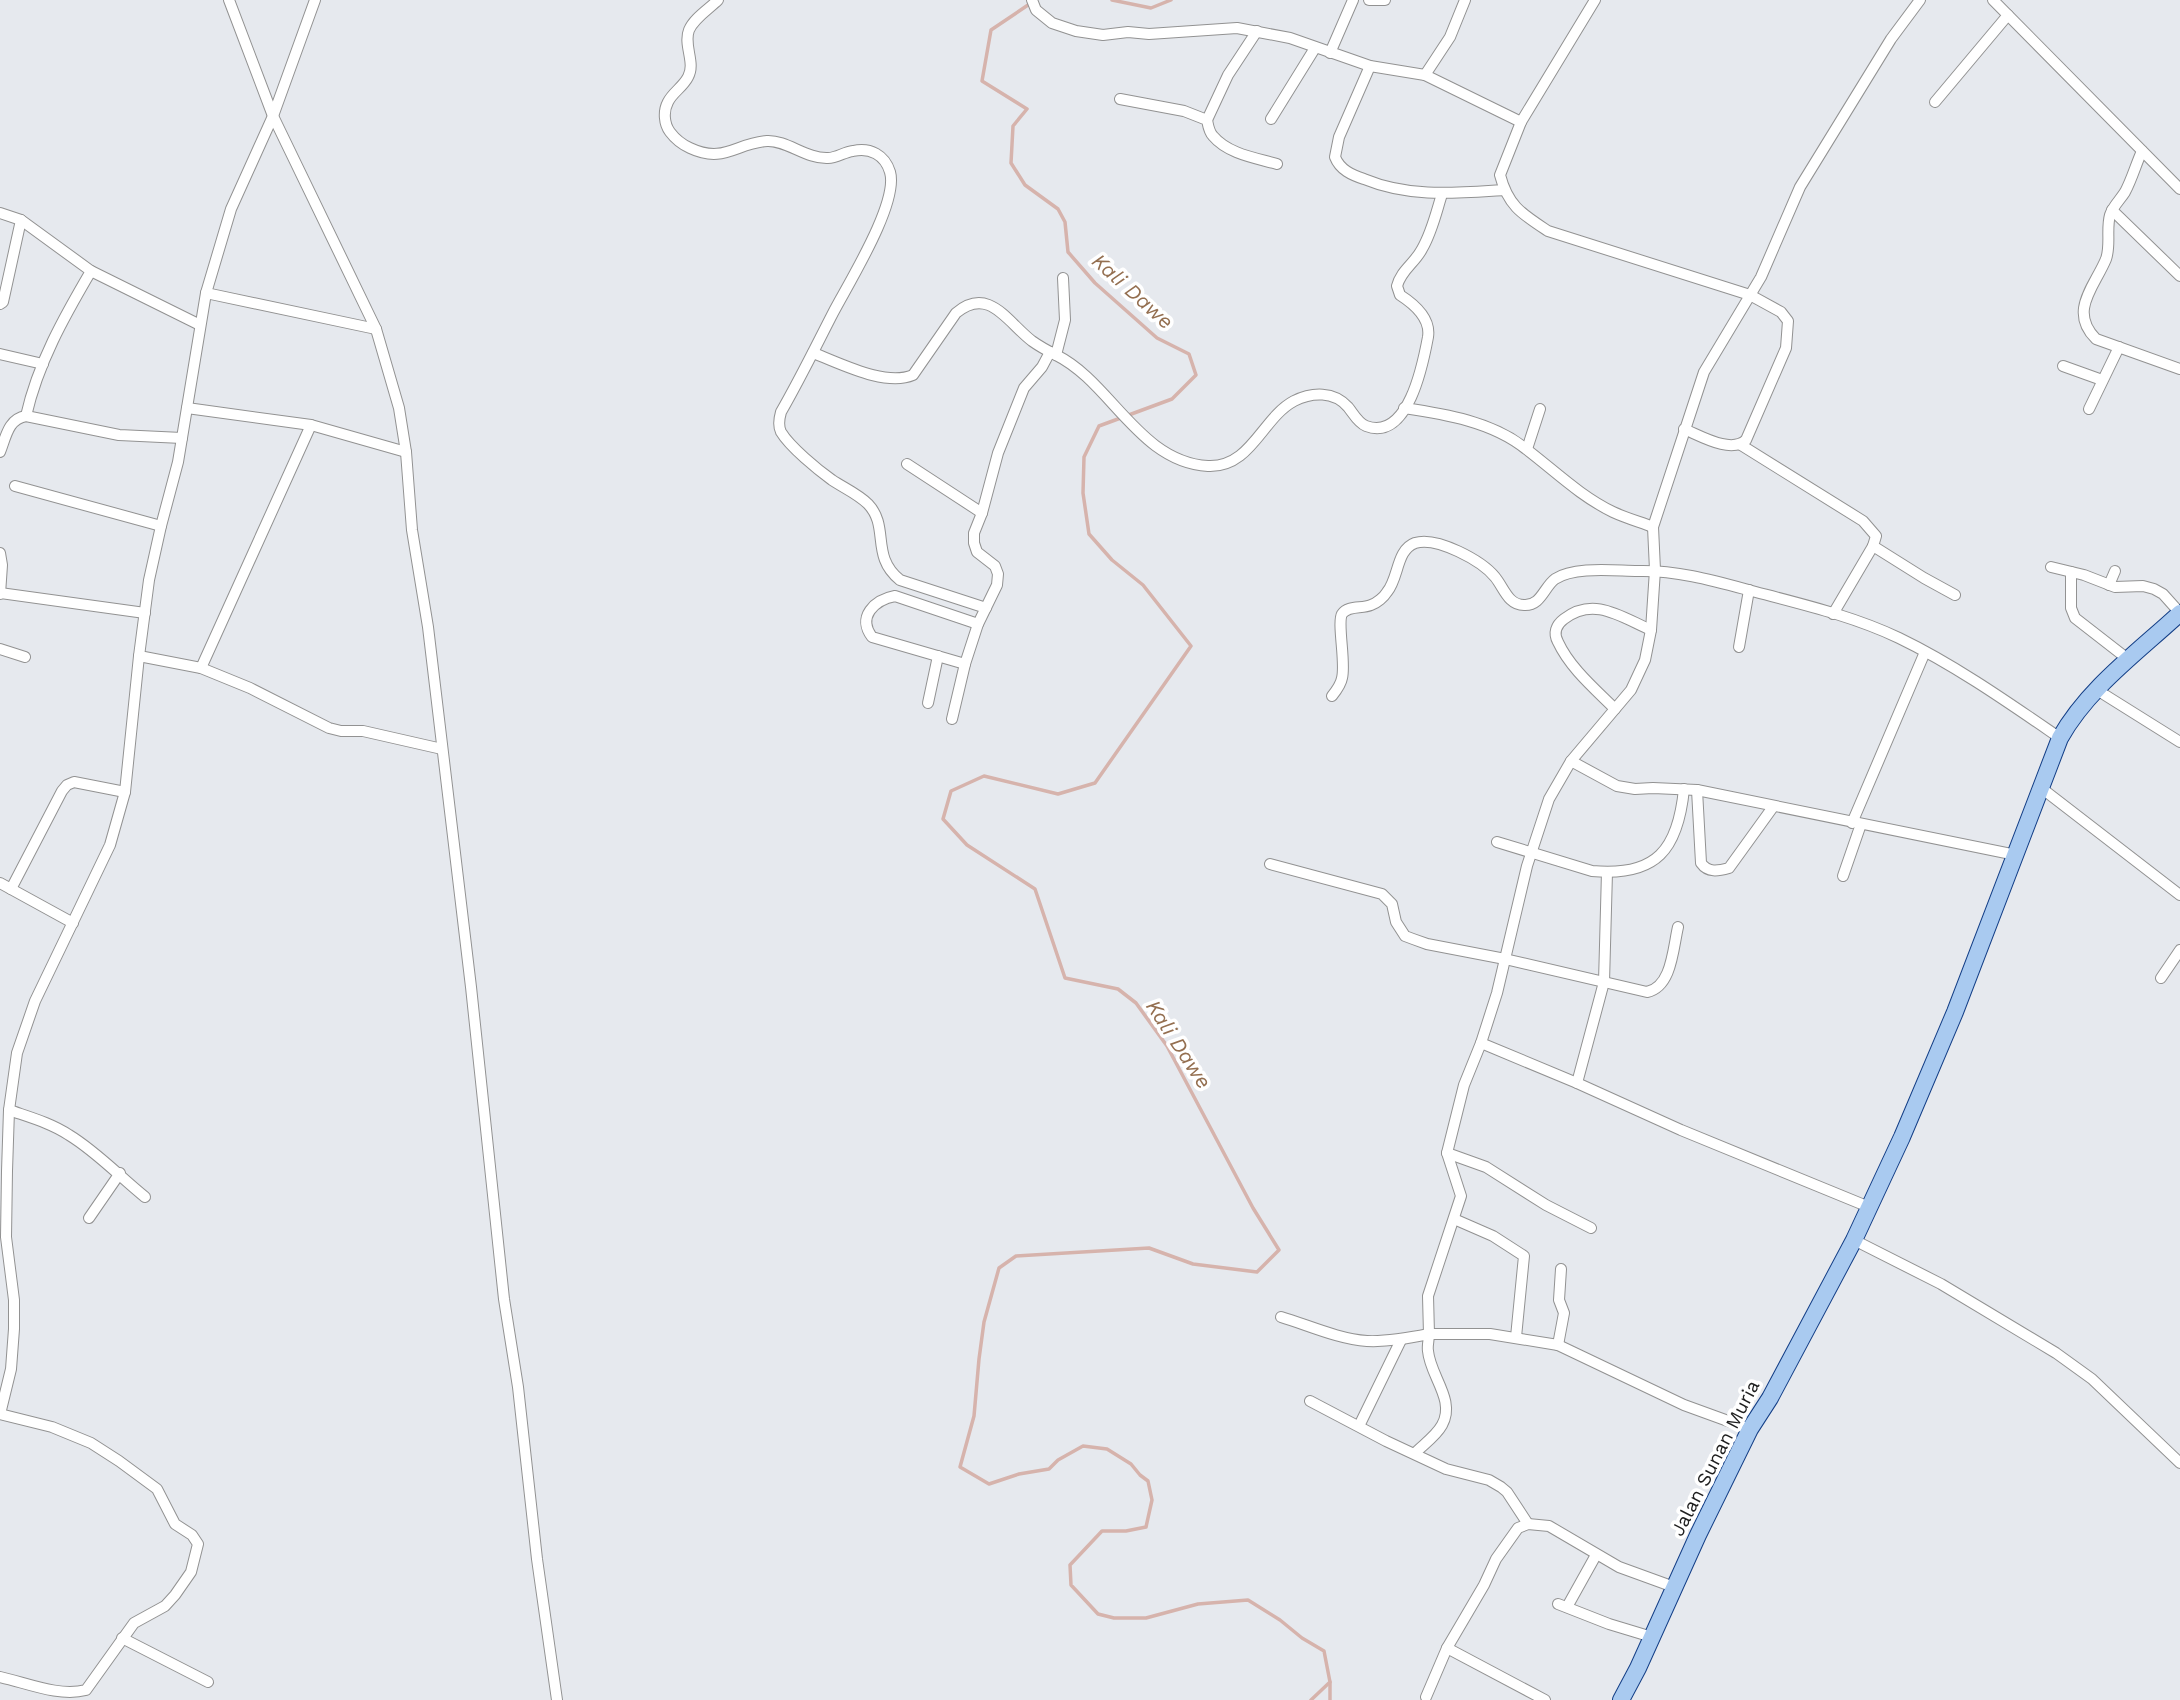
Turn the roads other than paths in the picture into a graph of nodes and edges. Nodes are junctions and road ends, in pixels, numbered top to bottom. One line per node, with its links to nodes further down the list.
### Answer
1 (229, 0): 20 (street)
2 (315, 0): 20 (street)
3 (718, 0): 41 (street)
4 (1353, 0): 15 (street)
5 (1369, 0): 6 (street)
6 (1385, 0)
7 (1465, 0): 17 (street)
8 (1595, 0): 23 (street)
9 (1920, 0): 36 (street)
10 (1997, 2): 12 (street)
11 (1034, 5): 13 (street)
12 (2008, 15): 19 (street); 24 (street)
13 (1257, 31): 14 (street); 22 (street)
14 (1315, 48): 15 (street); 21 (street)
15 (1330, 53): 16 (street)
16 (1370, 66): 17 (street); 28 (street)
17 (1425, 75): 23 (street)
18 (1121, 99): 22 (street)
19 (1936, 102)
20 (272, 116): 35 (street); 39 (street)
21 (1270, 119)
22 (1206, 120): 25 (street)
23 (1521, 122): 27 (street)
24 (2142, 151): 26 (street); 29 (street)
25 (1277, 164)
26 (2180, 188)
27 (1504, 190): 28 (street); 36 (street)
28 (1442, 194): 49 (street)
29 (2112, 210): 33 (street); 40 (street)
30 (0, 214): 31 (street)
31 (21, 220): 32 (street); 37 (street)
32 (91, 271): 38 (street); 44 (street)
33 (2180, 276)
34 (1063, 278): 43 (street)
35 (206, 293): 38 (street); 39 (street)
36 (1750, 295): 54 (street); 56 (street)
37 (0, 304)
38 (200, 325): 48 (street)
39 (376, 329): 59 (street)
40 (2119, 347): 46 (street); 47 (street)
41 (813, 353): 43 (street); 75 (street)
42 (0, 354): 44 (street)
43 (1053, 354): 49 (street); 62 (street)
44 (43, 364): 52 (street)
45 (2063, 366): 47 (street)
46 (2180, 369)
47 (2102, 380): 51 (street)
48 (187, 408): 53 (street); 55 (street)
49 (1404, 408): 57 (street)
50 (1540, 409): 57 (street)
51 (2088, 409)
52 (26, 416): 55 (street); 58 (street)
53 (311, 425): 59 (street); 89 (street)
54 (1684, 429): 56 (street); 64 (street)
55 (182, 438): 63 (street)
56 (1741, 444): 65 (street)
57 (1527, 449): 64 (street)
58 (0, 452)
59 (406, 452): 97 (street)
60 (907, 464): 62 (street)
61 (15, 486): 63 (street)
62 (982, 513): 75 (street)
63 (160, 526): 76 (street)
64 (1653, 527): 68 (street)
65 (1873, 545): 74 (street); 78 (street)
66 (0, 553): 73 (street)
67 (2051, 567): 70 (street)
68 (1656, 570): 72 (street); 80 (street); 91 (street)
69 (2115, 571): 71 (street)
70 (2071, 572): 71 (street); 87 (street)
71 (2109, 585): 77 (street)
72 (1749, 590): 78 (street); 81 (street)
73 (0, 594): 76 (street)
74 (1955, 594)
75 (986, 608): 79 (street)
76 (145, 613): 84 (street)
77 (2180, 613): 87 (main road, Jalan Sunan Muria)
78 (1833, 614): 83 (street)
79 (978, 624): 85 (street); 88 (street)
80 (1651, 630): 93 (street); 93 (street)
81 (1739, 648)
82 (0, 649): 86 (street)
83 (1925, 652): 95 (street); 104 (street)
84 (139, 656): 89 (street); 102 (street)
85 (938, 656): 88 (street); 92 (street)
86 (25, 657)
87 (2129, 660): 90 (main road, Jalan Sunan Muria)
88 (965, 664): 94 (street)
89 (201, 668): 97 (street)
90 (2097, 690): 95 (main road, Jalan Sunan Muria); 96 (street)
91 (1332, 696)
92 (928, 704)
93 (1615, 709): 98 (street)
94 (952, 719)
95 (2060, 738): 99 (main road, Jalan Sunan Muria)
96 (2180, 743)
97 (442, 749): 152 (street)
98 (1571, 761): 100 (street); 106 (street)
99 (2040, 787): 107 (main road, Jalan Sunan Muria); 113 (street)
100 (1684, 789): 101 (street); 109 (street)
101 (1697, 790): 103 (street); 103 (street)
102 (125, 792): 112 (street); 114 (street)
103 (1773, 807): 104 (street)
104 (1857, 823): 107 (street); 110 (street)
105 (1497, 842): 106 (street)
106 (1531, 854): 109 (street); 117 (street)
107 (2016, 855): 127 (main road, Jalan Sunan Muria)
108 (1270, 864): 117 (street)
109 (1607, 872): 119 (street)
110 (1843, 876)
111 (0, 883): 112 (street)
112 (11, 889): 114 (street)
113 (2180, 895)
114 (73, 923): 122 (street)
115 (1678, 927): 119 (street)
116 (2180, 950): 118 (street)
117 (1505, 958): 119 (street); 120 (street)
118 (2161, 978)
119 (1604, 982): 121 (street)
120 (1481, 1043): 121 (street); 123 (street)
121 (1577, 1083): 127 (street)
122 (9, 1110): 124 (street); 125 (street)
123 (1447, 1153): 129 (street); 130 (street)
124 (4, 1162): 147 (street)
125 (120, 1173): 126 (street); 128 (street)
126 (145, 1197)
127 (1869, 1207): 131 (main road, Jalan Sunan Muria)
128 (89, 1219)
129 (1454, 1219): 134 (street); 135 (street)
130 (1591, 1228)
131 (1854, 1240): 140 (main road, Jalan Sunan Muria); 142 (street)
132 (1561, 1269): 137 (street)
133 (1281, 1317): 136 (street)
134 (1429, 1335): 135 (street); 136 (street); 141 (street)
135 (1516, 1337): 137 (street)
136 (1401, 1340): 139 (street)
137 (1558, 1345): 140 (street)
138 (1310, 1401): 139 (street)
139 (1359, 1426): 141 (street)
140 (1750, 1429): 145 (main road, Jalan Sunan Muria)
141 (1415, 1453): 143 (street)
142 (2180, 1462)
143 (1528, 1524): 144 (street); 148 (street)
144 (1596, 1555): 145 (street); 146 (street)
145 (1674, 1587): 146 (main road, Jalan Sunan Muria)
146 (1652, 1637): 154 (main road, Jalan Sunan Muria)
147 (122, 1638): 149 (street); 150 (street)
148 (1447, 1648): 151 (street); 153 (street)
149 (0, 1677)
150 (208, 1682)
151 (1426, 1697)
152 (557, 1700)
153 (1545, 1700)
154 (1620, 1700)

